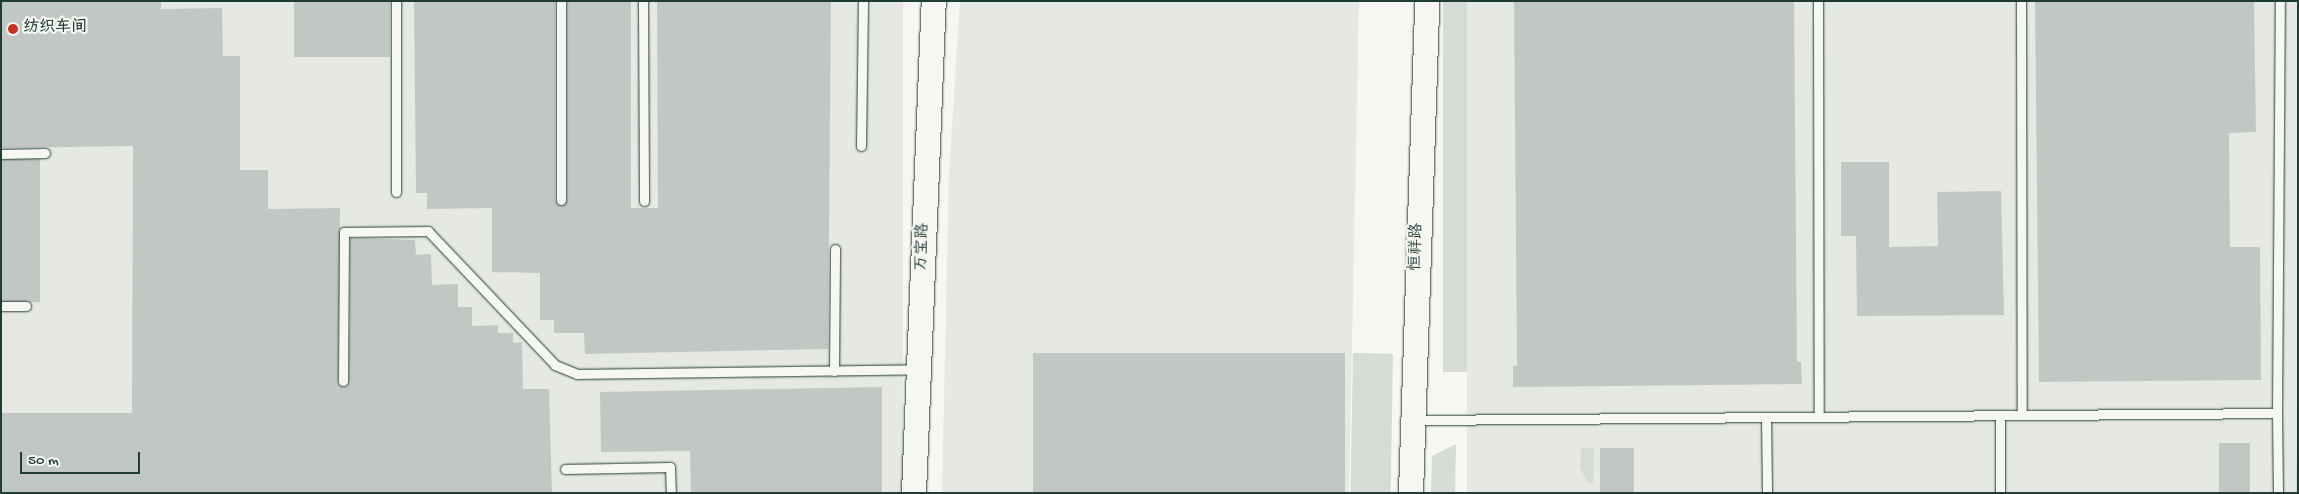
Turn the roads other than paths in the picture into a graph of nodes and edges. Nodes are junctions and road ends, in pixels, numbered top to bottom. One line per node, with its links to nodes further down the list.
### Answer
1 (396, 1): 13 (lane)
2 (562, 1): 14 (lane)
3 (643, 1): 15 (lane)
4 (863, 1): 10 (lane)
5 (934, 1): 19 (street, 万宝路)
6 (1427, 1): 27 (street, 恒祥路)
7 (1818, 1): 26 (lane)
8 (2021, 1): 24 (lane)
9 (2280, 1): 22 (lane)
10 (861, 146)
11 (45, 153): 12 (lane)
12 (1, 154)
13 (396, 192)
14 (561, 200)
15 (644, 201)
16 (836, 249): 20 (lane)
17 (1, 306): 18 (lane)
18 (26, 306)
19 (919, 369): 20 (lane); 30 (street, 万宝路)
20 (834, 371): 21 (lane)
21 (343, 381)
22 (2277, 413): 24 (lane); 34 (lane)
23 (2000, 415): 24 (lane); 26 (lane); 33 (lane)
24 (2022, 415)
25 (1766, 417): 26 (lane); 27 (lane); 32 (lane)
26 (1818, 417)
27 (1412, 420): 31 (street, 恒祥路)
28 (565, 469): 29 (lane)
29 (671, 493)
30 (914, 493)
31 (1411, 493)
32 (1768, 493)
33 (2000, 493)
34 (2278, 493)

